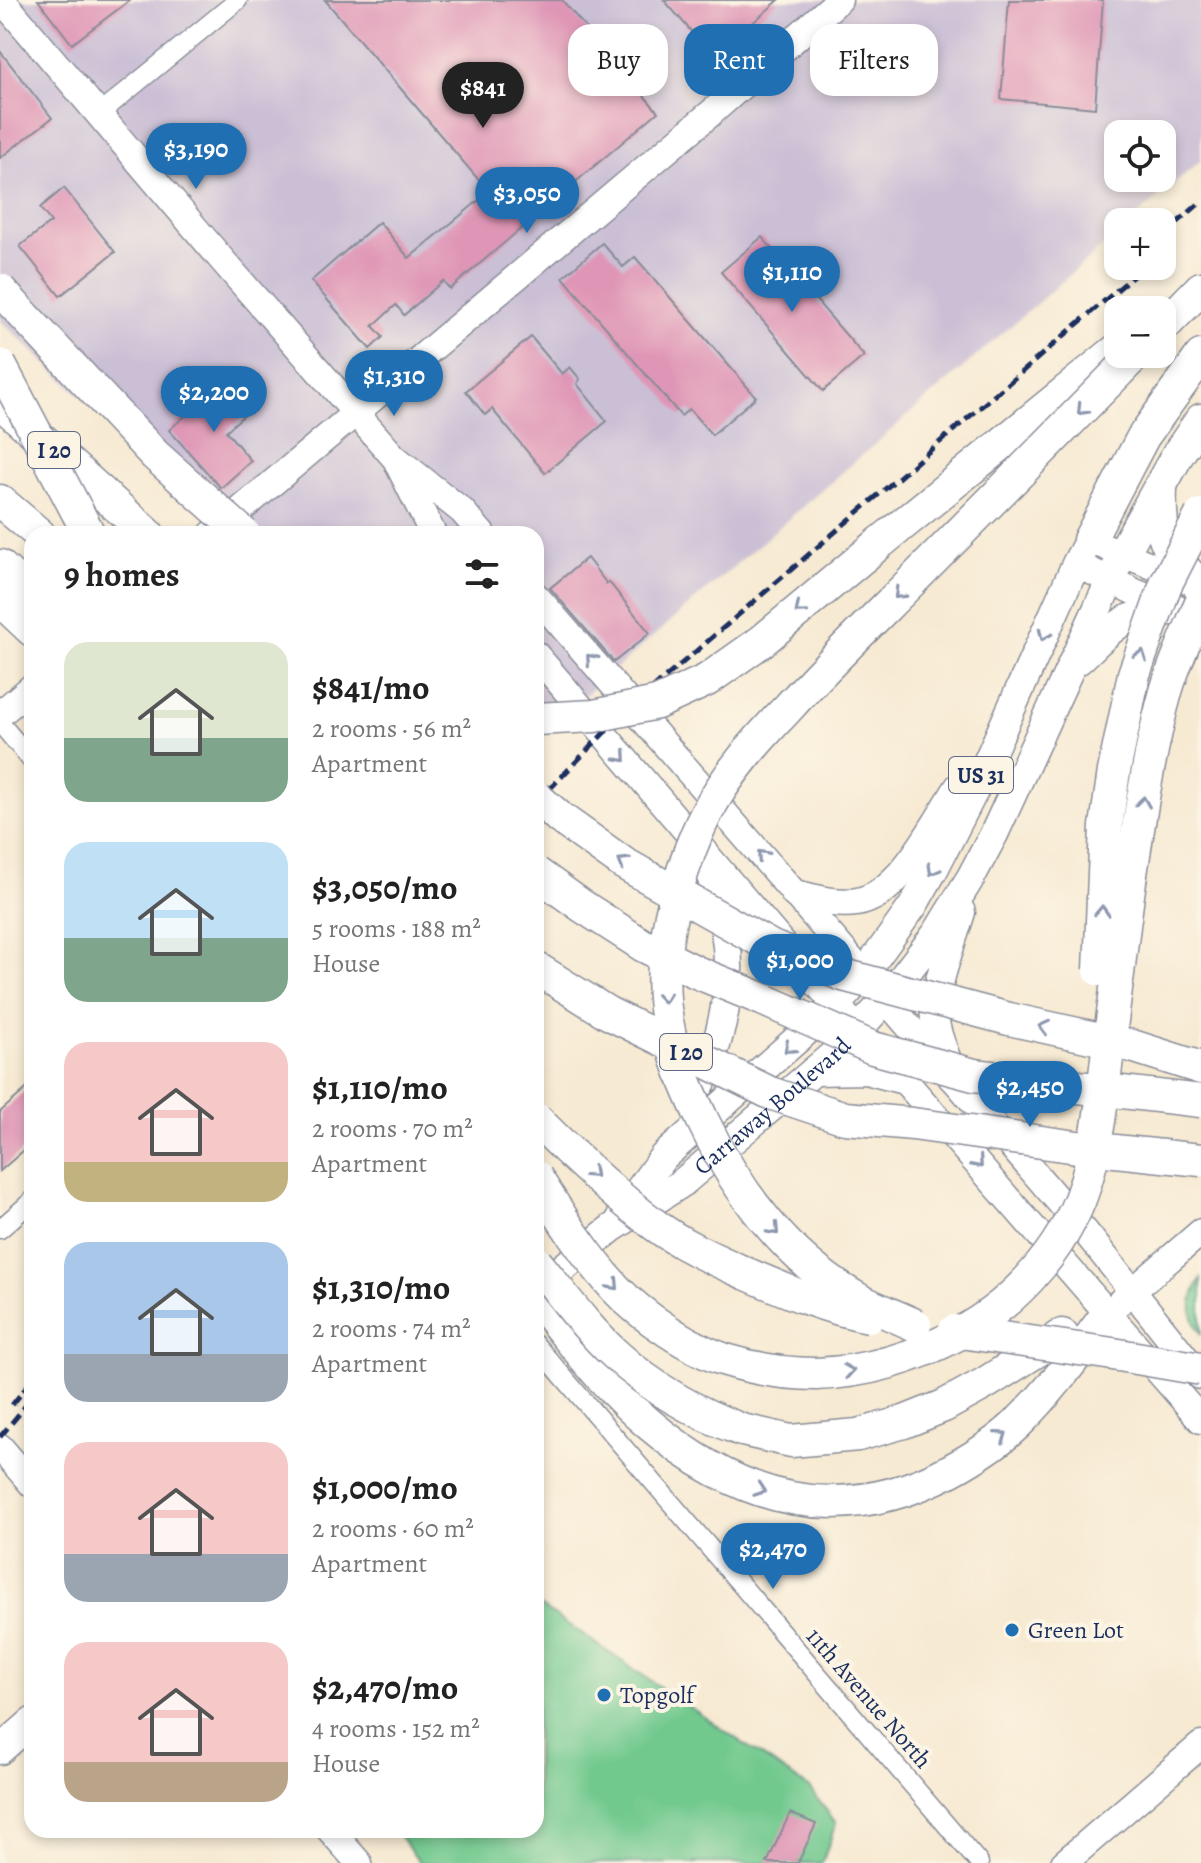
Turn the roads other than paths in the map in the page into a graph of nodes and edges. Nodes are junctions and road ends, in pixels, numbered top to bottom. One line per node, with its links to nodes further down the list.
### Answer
1 (2, 0): 4 (street)
2 (238, 0): 4 (street)
3 (839, 0): 14 (street)
4 (99, 114): 14 (street)
5 (1201, 285): 7 (highway); 8 (highway)
6 (0, 290): 24 (highway, bridge)
7 (1176, 303)
8 (1176, 313)
9 (1201, 356): 27 (highway, US 31)
10 (1104, 360): 40 (highway, one-way to 40, bridge)
11 (0, 365): 21 (highway, bridge)
12 (1122, 368): 72 (highway, one-way to 72, bridge)
13 (0, 402): 22 (highway, I 20)
14 (355, 412): 16 (street); 23 (street)
15 (1201, 420): 17 (highway, US 31)
16 (394, 457): 25 (street); 26 (street)
17 (1161, 483): 29 (highway, US 31); 32 (highway)
18 (0, 501): 20 (highway)
19 (1201, 515): 57 (highway, one-way to 19, bridge)
20 (30, 526)
21 (85, 526)
22 (139, 526)
23 (221, 526)
24 (235, 526)
25 (429, 526)
26 (475, 526)
27 (1083, 552): 29 (street); 38 (main road, Carraway Boulevard / US 31, one-way to 38)
28 (0, 566): 30 (highway)
29 (1116, 568): 32 (street); 36 (main road, Carraway Boulevard / US 31)
30 (24, 588)
31 (0, 600): 34 (highway)
32 (1198, 600): 36 (main road); 57 (highway, one-way to 32, bridge)
33 (544, 605): 47 (street, one-way to 33)
34 (24, 622)
35 (544, 664): 44 (street, one-way to 44)
36 (1070, 669): 45 (main road, Carraway Boulevard / US 31)
37 (24, 694): 39 (street)
38 (1016, 699): 47 (main road); 49 (main road, Carraway Boulevard / US 31, one-way to 49)
39 (0, 714)
40 (544, 719)
41 (0, 723): 42 (street)
42 (24, 752)
43 (544, 804): 53 (highway, one-way to 43, bridge)
44 (704, 852): 51 (street); 60 (main road)
45 (971, 877): 50 (main road, Carraway Boulevard / US 31); 55 (main road)
46 (544, 879): 58 (highway, bridge)
47 (795, 894): 49 (street)
48 (544, 973): 61 (highway, I 20, bridge)
49 (864, 974): 50 (street); 51 (main road, Carraway Boulevard / US 31)
50 (886, 999): 52 (main road, Carraway Boulevard / US 31); 55 (street)
51 (836, 1005): 52 (street); 60 (main road, Carraway Boulevard / US 31, one-way to 60)
52 (858, 1029): 54 (main road, Carraway Boulevard / US 31); 56 (street)
53 (1201, 1068)
54 (814, 1071): 56 (main road); 64 (main road, Carraway Boulevard / US 31)
55 (952, 1077): 69 (street)
56 (904, 1080): 71 (street, one-way to 71)
57 (1102, 1101): 62 (highway, one-way to 57, bridge)
58 (1201, 1101)
59 (544, 1127): 72 (highway, one-way to 72, bridge)
60 (663, 1157): 64 (main road, Carraway Boulevard / US 31)
61 (1201, 1160)
62 (544, 1190)
63 (24, 1208): 65 (street)
64 (612, 1228): 68 (main road, Carraway Boulevard / US 31)
65 (0, 1229)
66 (1201, 1232): 69 (street)
67 (544, 1272): 71 (highway, bridge)
68 (544, 1283)
69 (1132, 1292): 71 (street); 75 (street)
70 (544, 1307): 71 (highway, one-way to 71)
71 (1108, 1313): 76 (street)
72 (915, 1325): 74 (highway, bridge)
73 (544, 1354): 84 (street, 11th Avenue North)
74 (1201, 1369)
75 (1201, 1378)
76 (1201, 1420)
77 (6, 1453): 78 (street)
78 (24, 1474)
79 (24, 1729): 81 (main road)
80 (1201, 1745): 85 (street)
81 (0, 1750)
82 (337, 1838): 83 (street)
83 (359, 1863)
84 (979, 1863)
85 (1064, 1863)

